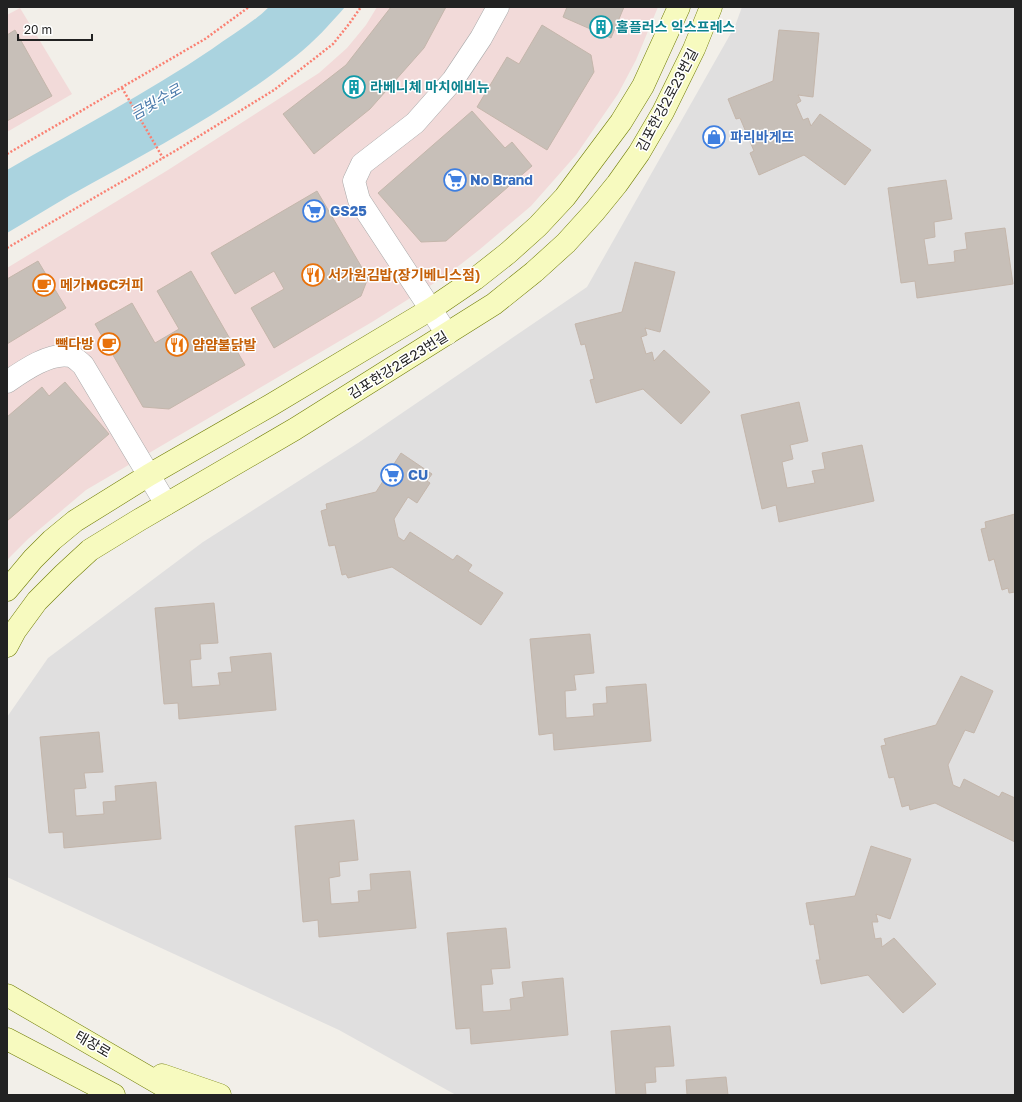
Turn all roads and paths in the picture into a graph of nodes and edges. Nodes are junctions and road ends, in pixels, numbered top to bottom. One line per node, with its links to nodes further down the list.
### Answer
1 (249, 7): 6 (path)
2 (360, 7): 8 (path)
3 (498, 7): 10 (street)
4 (679, 7): 10 (street, 김포한강2로23번길)
5 (710, 7): 11 (street, 김포한강2로23번길)
6 (122, 88): 7 (path); 8 (path)
7 (7, 154)
8 (163, 159): 9 (path)
9 (7, 248)
10 (431, 309): 11 (street); 13 (street, 김포한강2로23번길)
11 (447, 334): 14 (street, 김포한강2로23번길)
12 (7, 382): 13 (street)
13 (149, 475): 14 (street); 15 (street, 김포한강2로23번길)
14 (166, 504): 16 (street, 김포한강2로23번길)
15 (7, 590)
16 (7, 646)
17 (7, 995): 19 (street, 태장로)
18 (7, 1039): 20 (street)
19 (123, 1062): 21 (street, 태장로); 22 (street)
20 (114, 1095)
21 (179, 1095)
22 (220, 1095)

